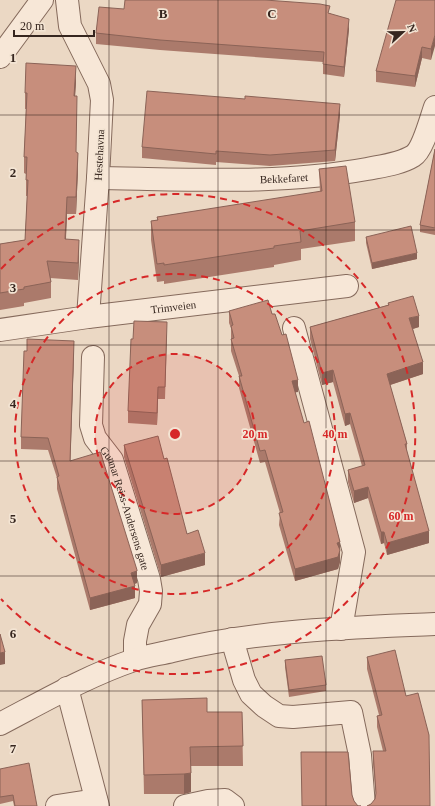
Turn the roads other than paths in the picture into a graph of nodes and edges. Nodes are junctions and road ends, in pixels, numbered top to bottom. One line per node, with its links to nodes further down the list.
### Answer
1 (42, 0): 3 (street)
2 (67, 0): 5 (street, Hestehavna)
3 (0, 58)
4 (435, 107): 5 (street, Bekkefaret)
5 (98, 178): 7 (street, Hestehavna)
6 (347, 286): 7 (street, Trimveien)
7 (88, 317): 9 (street, Trimveien)
8 (294, 328): 12 (street)
9 (0, 330)
10 (93, 357): 14 (street, Gunnar Reiss-Andersens gate)
11 (435, 624): 12 (street)
12 (341, 629): 13 (street)
13 (232, 639): 14 (street); 21 (street)
14 (135, 659): 15 (street)
15 (67, 688): 16 (street); 17 (street)
16 (0, 724)
17 (97, 803): 18 (street)
18 (57, 806)
19 (185, 806): 20 (street)
20 (233, 806)
21 (364, 806)

